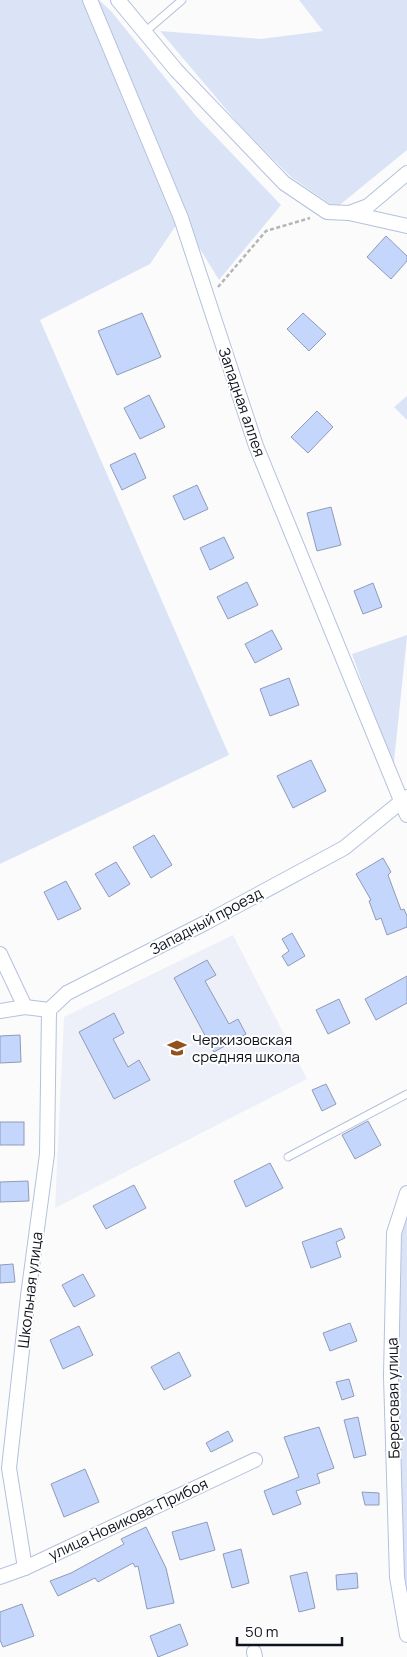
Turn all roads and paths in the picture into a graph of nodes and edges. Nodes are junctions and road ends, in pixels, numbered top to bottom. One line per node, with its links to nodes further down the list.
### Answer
1 (90, 0): 9 (street, Западная аллея)
2 (118, 0): 4 (street)
3 (182, 0): 4 (lane)
4 (146, 31): 6 (street)
5 (407, 173): 7 (street)
6 (327, 212): 7 (street); 9 (path)
7 (349, 213): 8 (street)
8 (407, 226)
9 (208, 297): 10 (street, Западная аллея)
10 (406, 804): 13 (street, Западный проезд)
11 (0, 954): 12 (street)
12 (25, 1007): 13 (street); 14 (street)
13 (49, 1010): 19 (street, Школьная улица)
14 (0, 1011)
15 (407, 1094): 16 (lane)
16 (288, 1157)
17 (407, 1193): 21 (street, Береговая улица)
18 (255, 1460): 19 (street, улица Новикова-Прибоя)
19 (25, 1568): 20 (street, улица Новикова-Прибоя)
20 (0, 1577)
21 (407, 1634)

